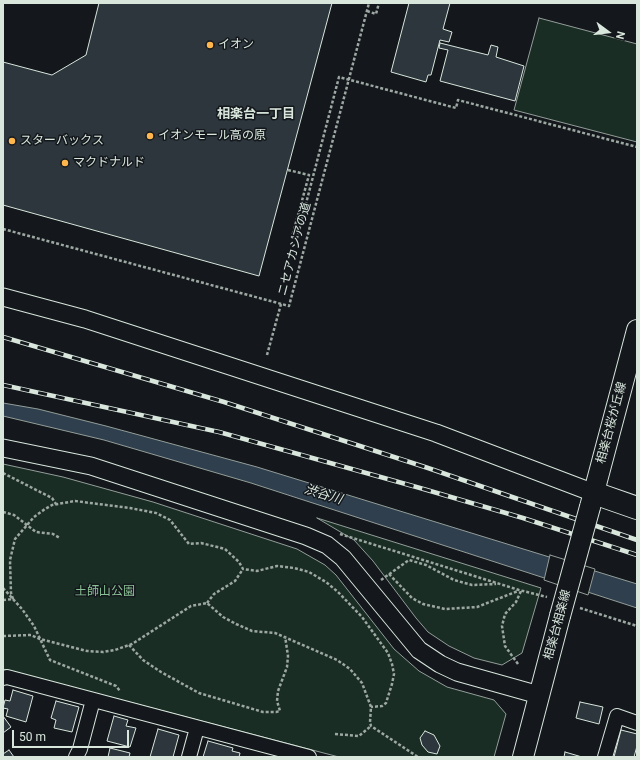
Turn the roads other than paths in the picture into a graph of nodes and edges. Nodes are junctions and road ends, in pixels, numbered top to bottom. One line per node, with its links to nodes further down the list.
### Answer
1 (3, 297): 4 (street)
2 (637, 330): 4 (main road, 相楽台桜が丘線)
3 (3, 448): 7 (street)
4 (592, 500): 5 (main road); 7 (main road, 相楽台相楽線, bridge)
5 (637, 508)
6 (3, 678): 8 (street)
7 (538, 695): 14 (main road, 相楽台相楽線)
8 (93, 700): 10 (street); 11 (street)
9 (637, 723): 15 (street)
10 (197, 728): 12 (street); 13 (street)
11 (76, 757)
12 (189, 757)
13 (309, 757)
14 (523, 757)
15 (605, 757)

